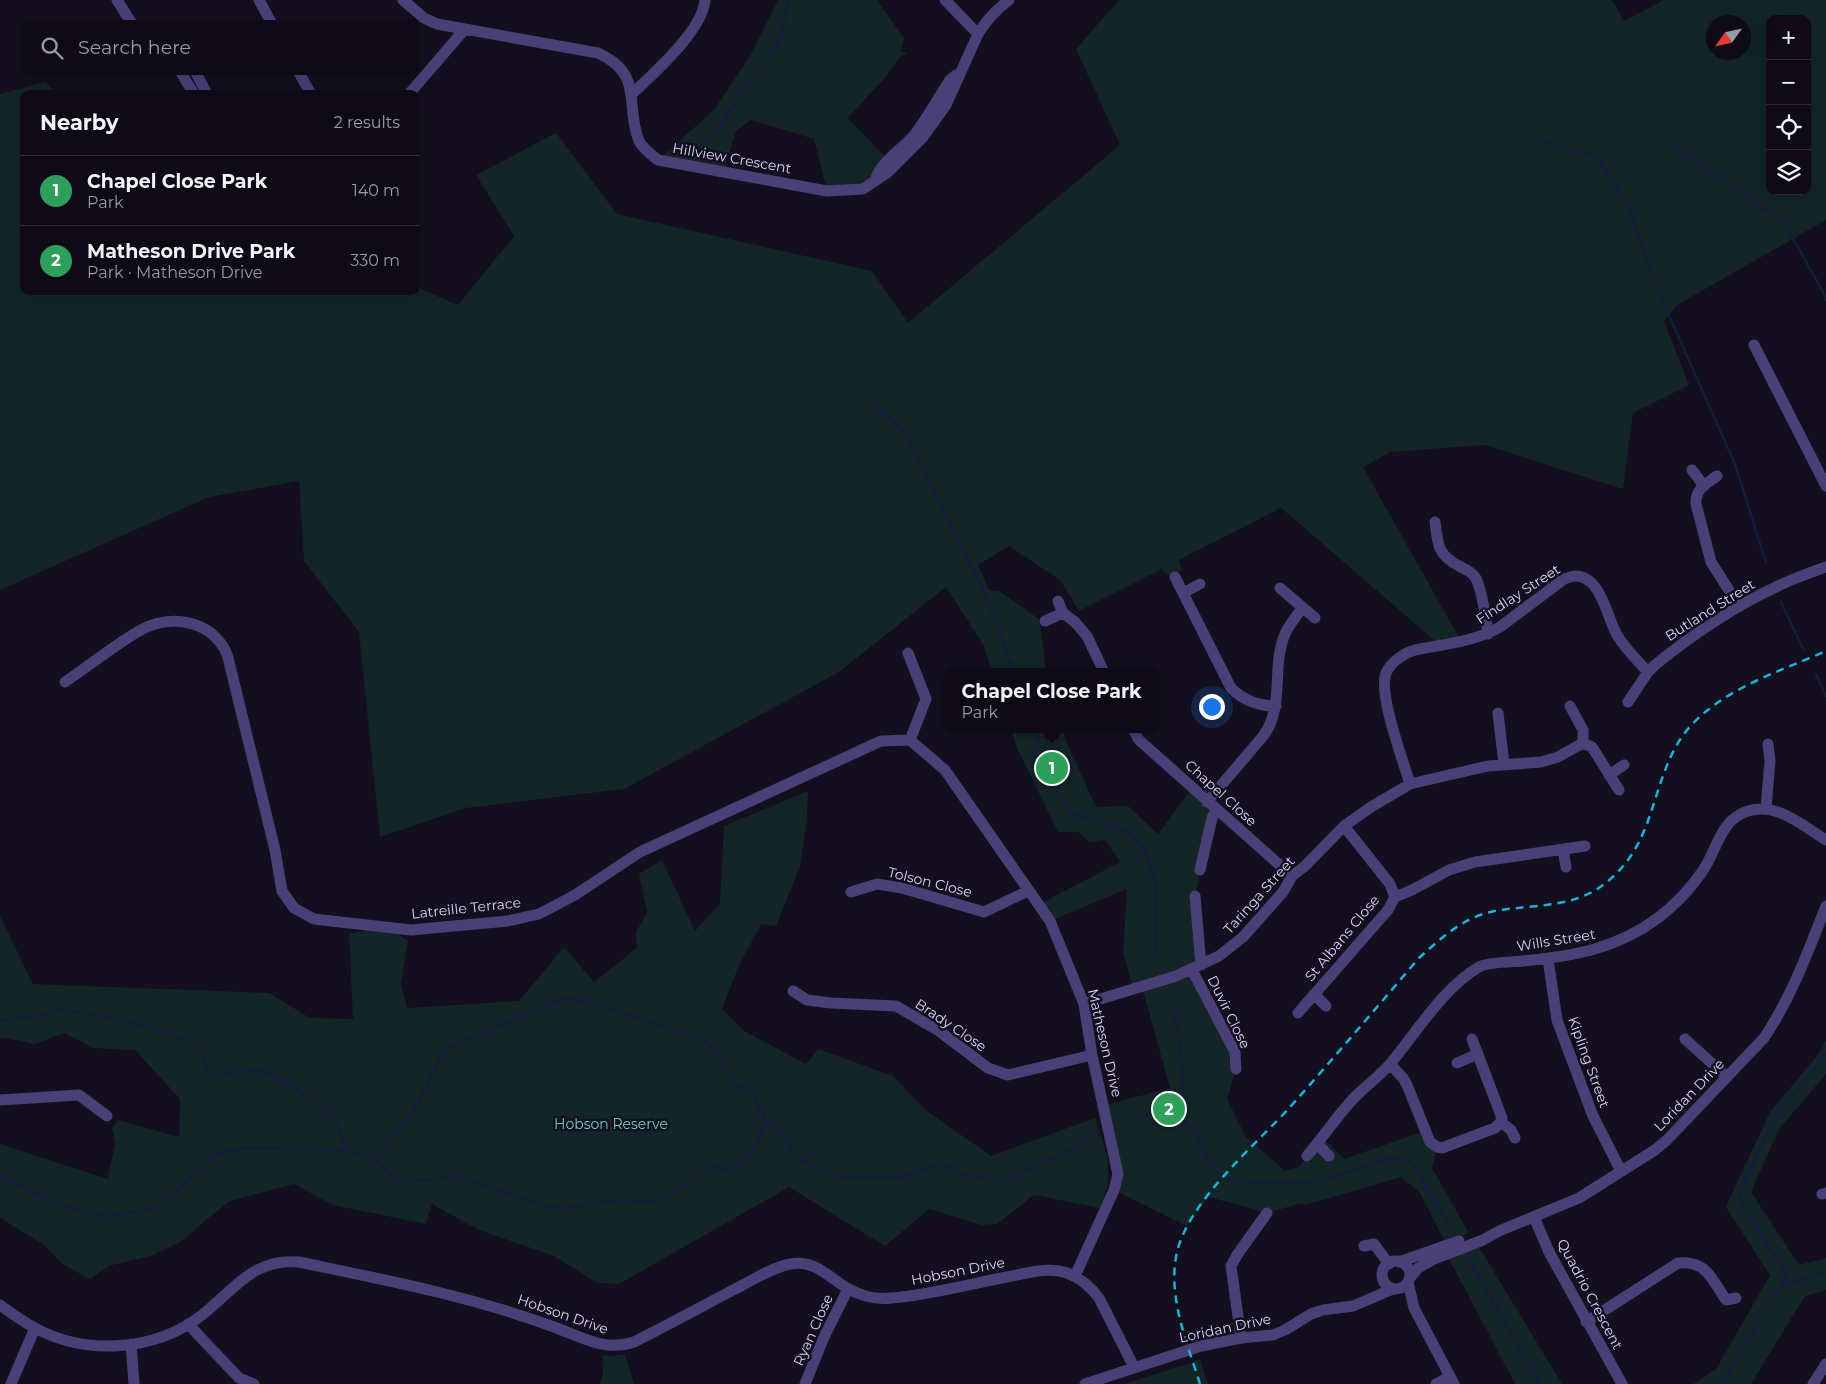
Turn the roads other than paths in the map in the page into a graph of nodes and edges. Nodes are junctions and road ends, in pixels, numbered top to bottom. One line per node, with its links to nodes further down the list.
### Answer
1 (117, 0): 7 (street)
2 (259, 0): 8 (street)
3 (403, 0): 9 (street, Hillview Crescent)
4 (705, 0): 18 (street)
5 (945, 0): 10 (street)
6 (1009, 0): 10 (street, Hillview Crescent)
7 (130, 20)
8 (270, 20)
9 (465, 29): 17 (street); 18 (street, Hillview Crescent)
10 (978, 34): 18 (street, Hillview Crescent)
11 (182, 75): 14 (street)
12 (197, 75): 15 (street)
13 (300, 75): 16 (street)
14 (192, 90)
15 (205, 90)
16 (309, 90)
17 (412, 90)
18 (632, 94)
19 (1754, 345): 23 (street)
20 (1692, 470): 22 (street)
21 (1717, 476): 22 (street)
22 (1704, 486): 31 (street)
23 (1826, 486)
24 (1436, 522): 36 (street)
25 (1826, 567): 31 (street, Butland Street)
26 (1175, 577): 29 (street)
27 (1200, 584): 29 (street)
28 (1280, 588): 32 (street)
29 (1183, 593): 42 (street)
30 (1058, 601): 33 (street)
31 (1740, 606): 39 (street, Butland Street)
32 (1302, 608): 34 (street); 42 (street)
33 (1063, 613): 35 (street); 38 (street)
34 (1315, 618)
35 (1045, 621)
36 (1488, 634): 39 (street, Findlay Street); 52 (street, Findlay Street)
37 (908, 653): 46 (street)
38 (1102, 668)
39 (1648, 672): 41 (street, Butland Street)
40 (65, 682): 46 (street, Latreille Terrace)
41 (1628, 702)
42 (1276, 706): 54 (street)
43 (1570, 706): 47 (street)
44 (1498, 713): 49 (street)
45 (1135, 733): 54 (street, Chapel Close)
46 (910, 740): 64 (street, Matheson Drive)
47 (1583, 743): 49 (street, Taringa Street); 51 (street)
48 (1768, 744): 55 (street)
49 (1504, 764): 52 (street, Taringa Street)
50 (1624, 765): 51 (street)
51 (1609, 775): 53 (street)
52 (1410, 784): 57 (street, Taringa Street)
53 (1619, 790)
54 (1207, 802): 56 (street, Chapel Close)
55 (1766, 808): 58 (street); 69 (street, Wills Street)
56 (1216, 810): 62 (street); 63 (street, Chapel Close)
57 (1344, 826): 63 (street, Taringa Street); 67 (street)
58 (1826, 840)
59 (1585, 846): 60 (street, St Albans Close)
60 (1563, 849): 61 (street); 67 (street, St Albans Close)
61 (1566, 867)
62 (1200, 870)
63 (1292, 876): 70 (street, Taringa Street)
64 (1028, 891): 65 (street, Tolson Close); 73 (street, Matheson Drive)
65 (850, 892)
66 (1195, 896): 70 (street)
67 (1395, 897): 72 (street, St Albans Close)
68 (1826, 906): 83 (street, Loridan Drive)
69 (1548, 958): 81 (street, Wills Street); 91 (street, Kipling Street)
70 (1196, 967): 73 (street, Taringa Street); 82 (street, Duvir Close)
71 (793, 991): 79 (street, Brady Close)
72 (1314, 994): 74 (street); 75 (street, St Albans Close)
73 (1084, 1004): 79 (street, Matheson Drive)
74 (1326, 1006)
75 (1298, 1013)
76 (1472, 1038): 78 (street)
77 (1685, 1038): 83 (street)
78 (1478, 1054): 80 (street); 86 (street)
79 (1092, 1055): 97 (street, Matheson Drive)
80 (1456, 1063)
81 (1390, 1064): 86 (street); 88 (street, Wills Street)
82 (1236, 1069)
83 (1727, 1077): 91 (street, Loridan Drive)
84 (0, 1100): 85 (street)
85 (107, 1116)
86 (1500, 1122): 87 (street)
87 (1515, 1138)
88 (1317, 1144): 89 (street, Wills Street); 90 (street)
89 (1307, 1156)
90 (1329, 1156)
91 (1622, 1171): 93 (street, Loridan Drive)
92 (1267, 1213): 108 (street)
93 (1534, 1217): 94 (street, Loridan Drive); 105 (street, Quadrio Crescent)
94 (1499, 1231): 96 (street, Loridan Drive); 98 (street, Loridan Drive)
95 (1364, 1246): 96 (street)
96 (1390, 1266): 98 (street); 100 (street); 101 (street)
97 (1075, 1276): 99 (street, Hobson Drive); 111 (street, Hobson Drive)
98 (1409, 1281): 100 (street); 104 (street)
99 (848, 1288): 106 (street, Hobson Drive); 116 (street, Ryan Close)
100 (1394, 1289): 101 (street, Loridan Drive); 104 (street)
101 (1368, 1299): 108 (street, Loridan Drive)
102 (1728, 1303): 105 (street)
103 (0, 1305): 107 (street, Hobson Drive)
104 (1414, 1308): 112 (street)
105 (1586, 1322): 119 (street, Quadrio Crescent)
106 (188, 1324): 109 (street, Hobson Drive); 115 (street)
107 (35, 1328): 109 (street, Hobson Drive); 113 (street)
108 (1242, 1338): 111 (street, Loridan Drive)
109 (131, 1344): 114 (street)
110 (1826, 1364): 120 (street)
111 (1134, 1367): 117 (street, Loridan Drive)
112 (1452, 1380): 118 (street)
113 (12, 1384)
114 (134, 1384)
115 (254, 1384)
116 (805, 1384)
117 (1085, 1384)
118 (1436, 1384)
119 (1622, 1384)
120 (1813, 1384)

